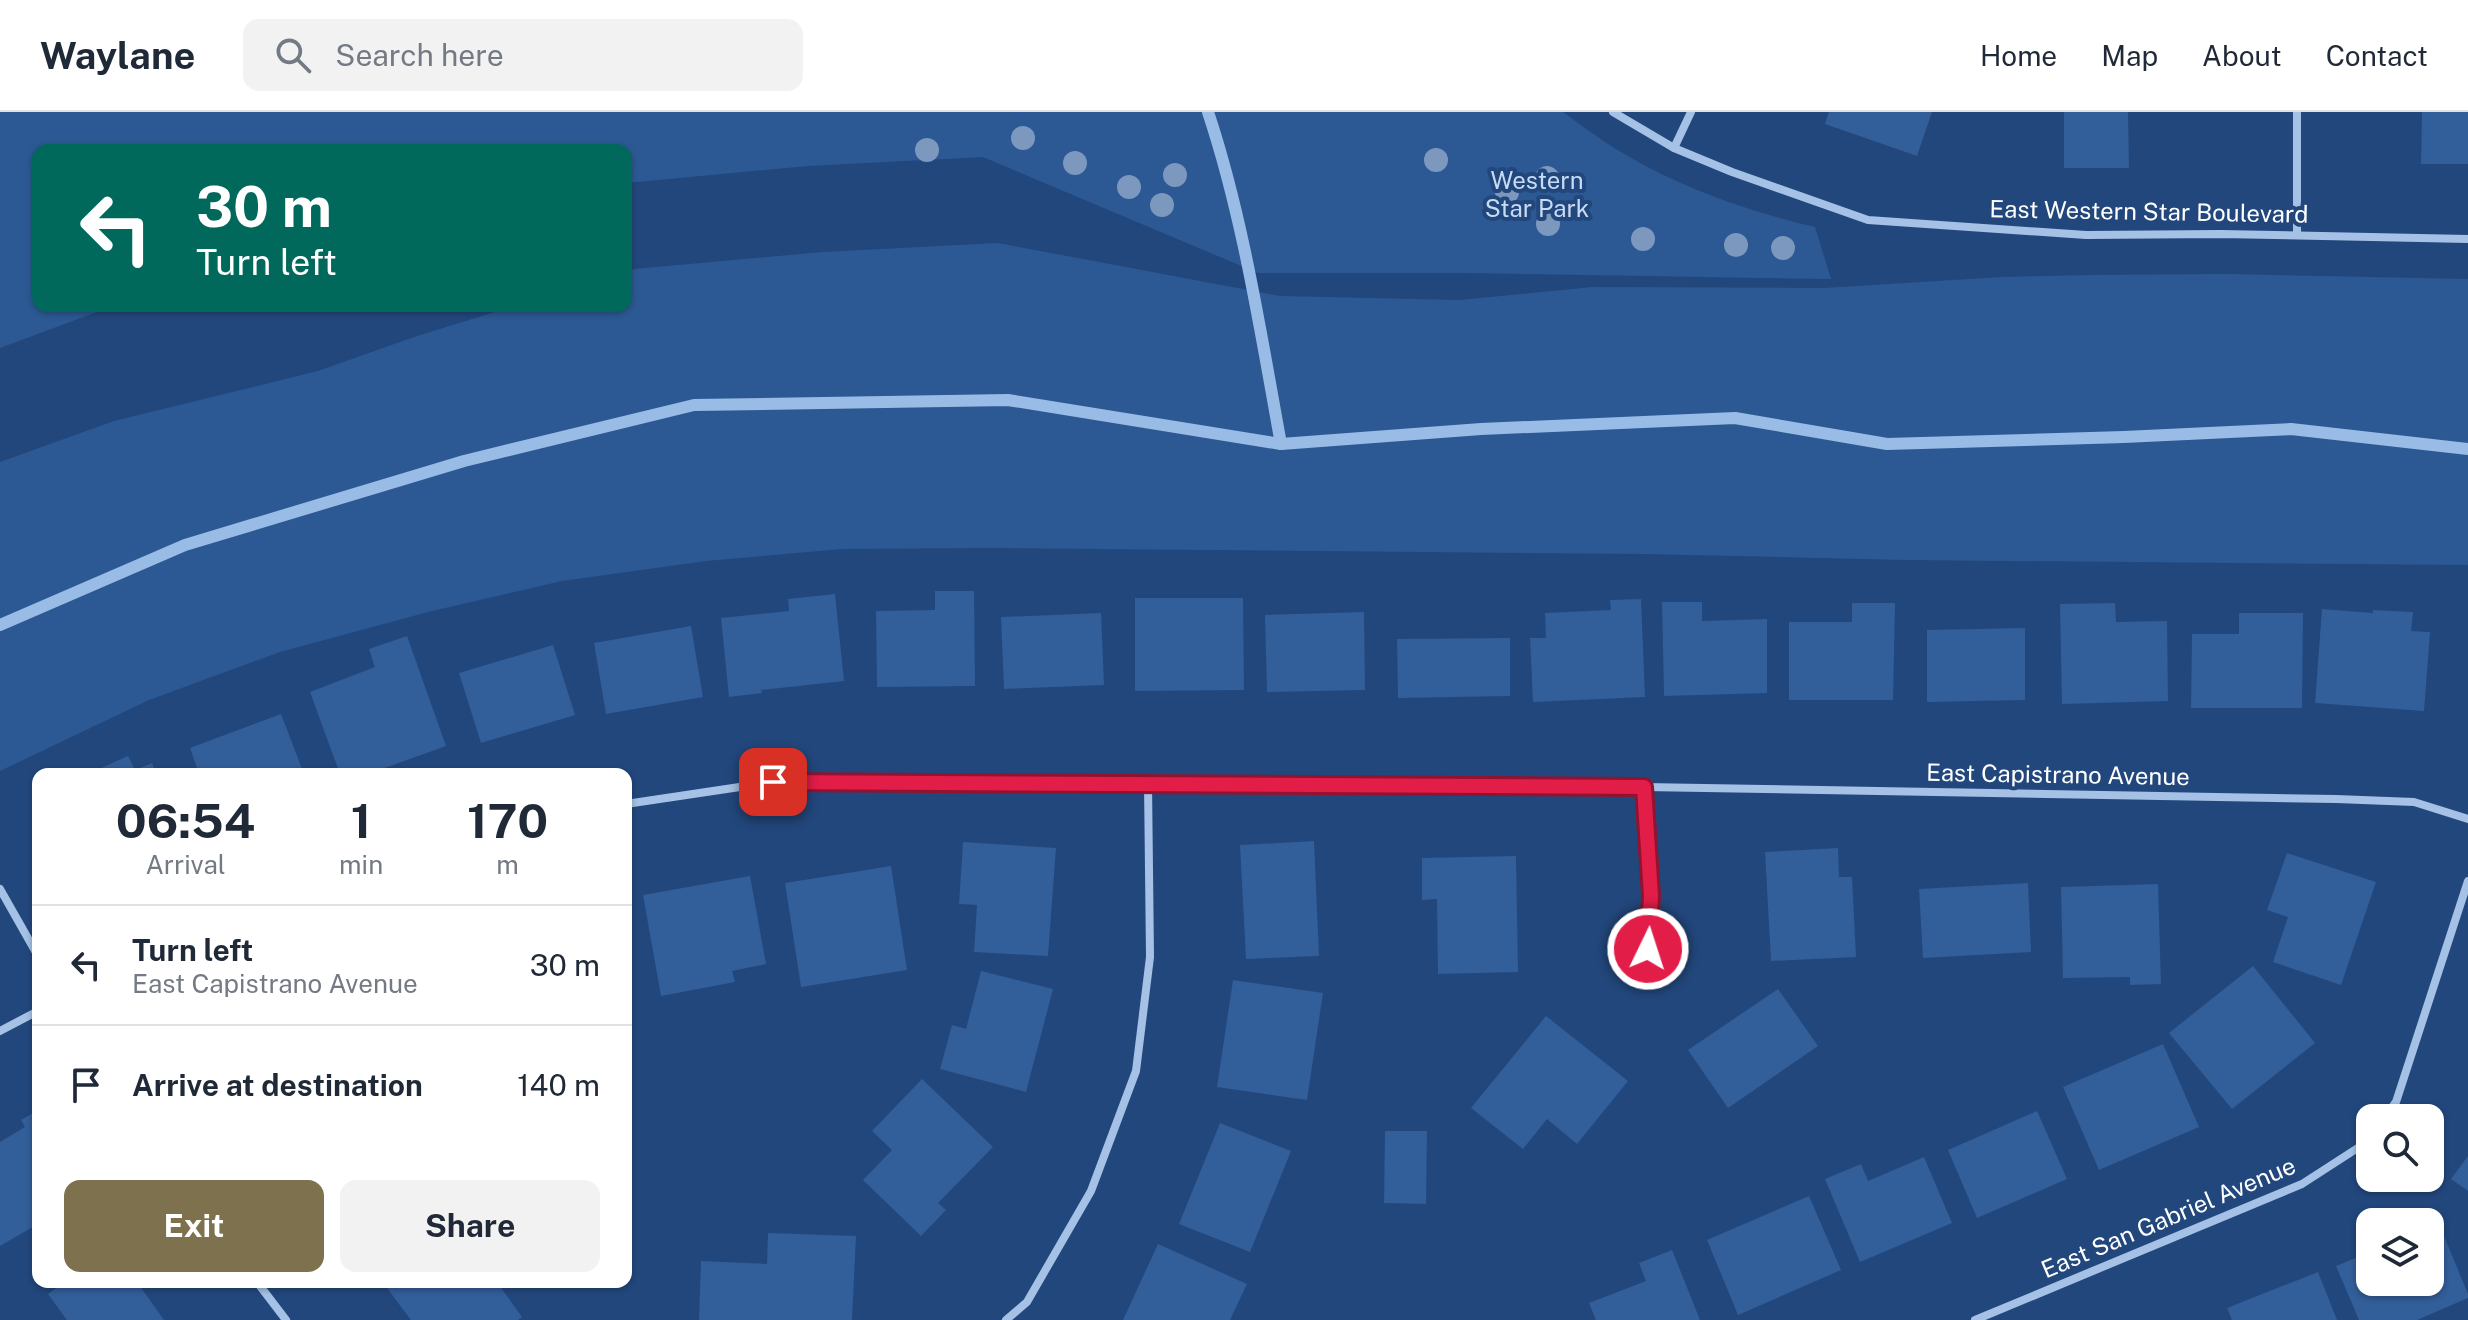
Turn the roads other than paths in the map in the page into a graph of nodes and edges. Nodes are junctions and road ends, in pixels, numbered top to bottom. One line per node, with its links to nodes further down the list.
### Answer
1 (1613, 112): 4 (street, East Western Star Boulevard)
2 (1691, 112): 4 (street)
3 (2297, 112): 5 (street)
4 (1674, 148): 5 (street, East Western Star Boulevard)
5 (2297, 235): 6 (street, East Western Star Boulevard)
6 (2468, 239)
7 (1148, 783): 8 (street, East Capistrano Avenue); 9 (street, East Capistrano Avenue); 21 (street)
8 (1644, 787): 10 (street, East Capistrano Avenue); 14 (street)
9 (632, 803)
10 (2468, 819)
11 (2468, 881): 17 (street)
12 (0, 889): 13 (street)
13 (32, 945)
14 (1648, 949)
15 (32, 1014): 16 (street)
16 (0, 1031)
17 (2394, 1104)
18 (2356, 1149): 22 (street, East San Gabriel Avenue)
19 (262, 1288): 20 (street)
20 (286, 1320)
21 (1006, 1320)
22 (1975, 1320)

